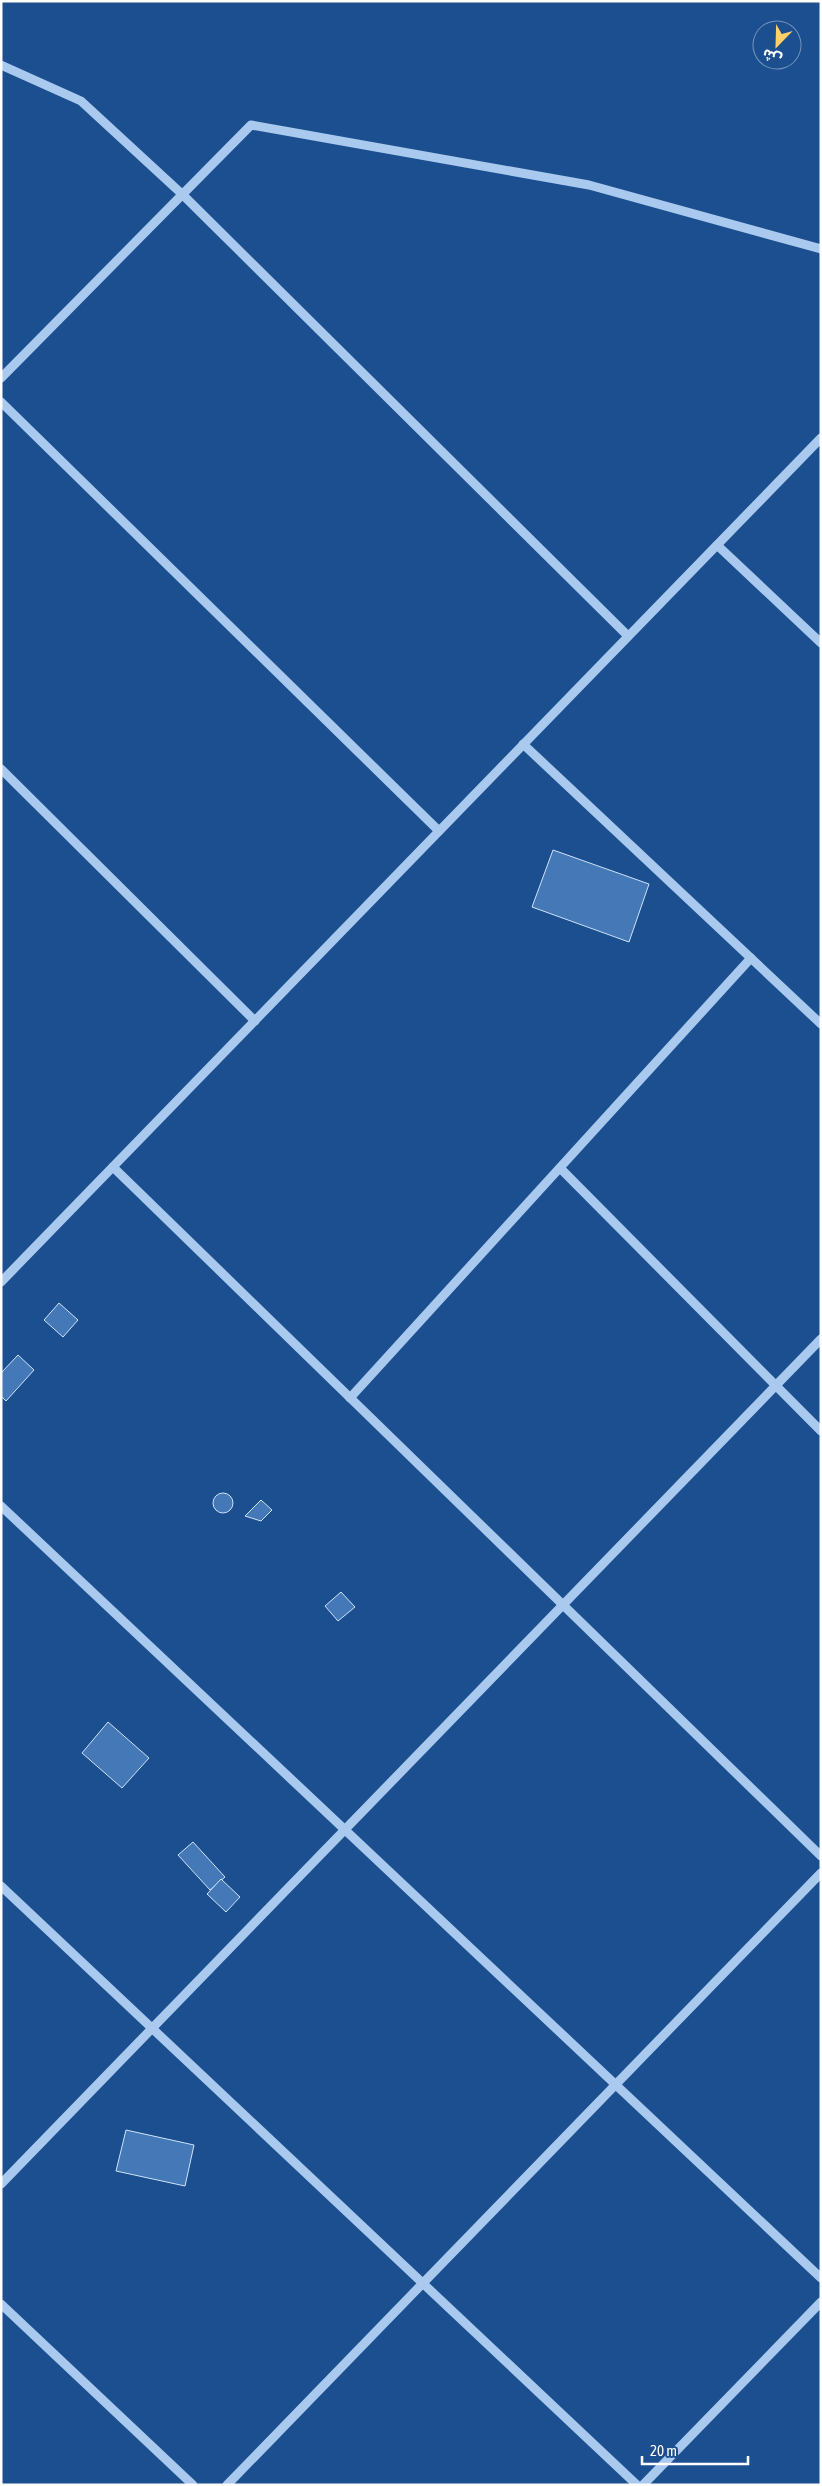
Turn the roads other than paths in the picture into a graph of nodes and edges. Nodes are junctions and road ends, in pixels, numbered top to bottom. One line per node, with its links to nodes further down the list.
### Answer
1 (1, 66): 2 (street)
2 (183, 195): 3 (street); 4 (street); 8 (street)
3 (821, 249)
4 (1, 378)
5 (1, 402): 12 (street)
6 (821, 438): 7 (street)
7 (717, 545): 8 (street); 9 (street)
8 (628, 636): 10 (street)
9 (821, 643)
10 (523, 744): 12 (street); 13 (street)
11 (1, 769): 14 (street)
12 (439, 831): 14 (street)
13 (751, 958): 15 (street); 17 (street)
14 (254, 1021): 16 (street)
15 (821, 1024)
16 (113, 1167): 18 (street); 21 (street)
17 (560, 1168): 20 (street); 21 (street)
18 (1, 1282)
19 (821, 1339): 20 (street)
20 (776, 1386): 22 (street); 24 (street)
21 (350, 1398): 24 (street)
22 (821, 1431)
23 (1, 1506): 25 (street)
24 (562, 1605): 25 (street); 26 (street)
25 (345, 1830): 29 (street); 30 (street)
26 (821, 1856)
27 (821, 1873): 30 (street)
28 (1, 1886): 29 (street)
29 (152, 2028): 31 (street); 33 (street)
30 (615, 2084): 32 (street); 33 (street)
31 (1, 2184)
32 (821, 2278)
33 (423, 2283): 37 (street); 38 (street)
34 (821, 2302): 39 (street)
35 (1, 2304): 36 (street)
36 (193, 2485)
37 (227, 2485)
38 (637, 2485)
39 (644, 2485)

